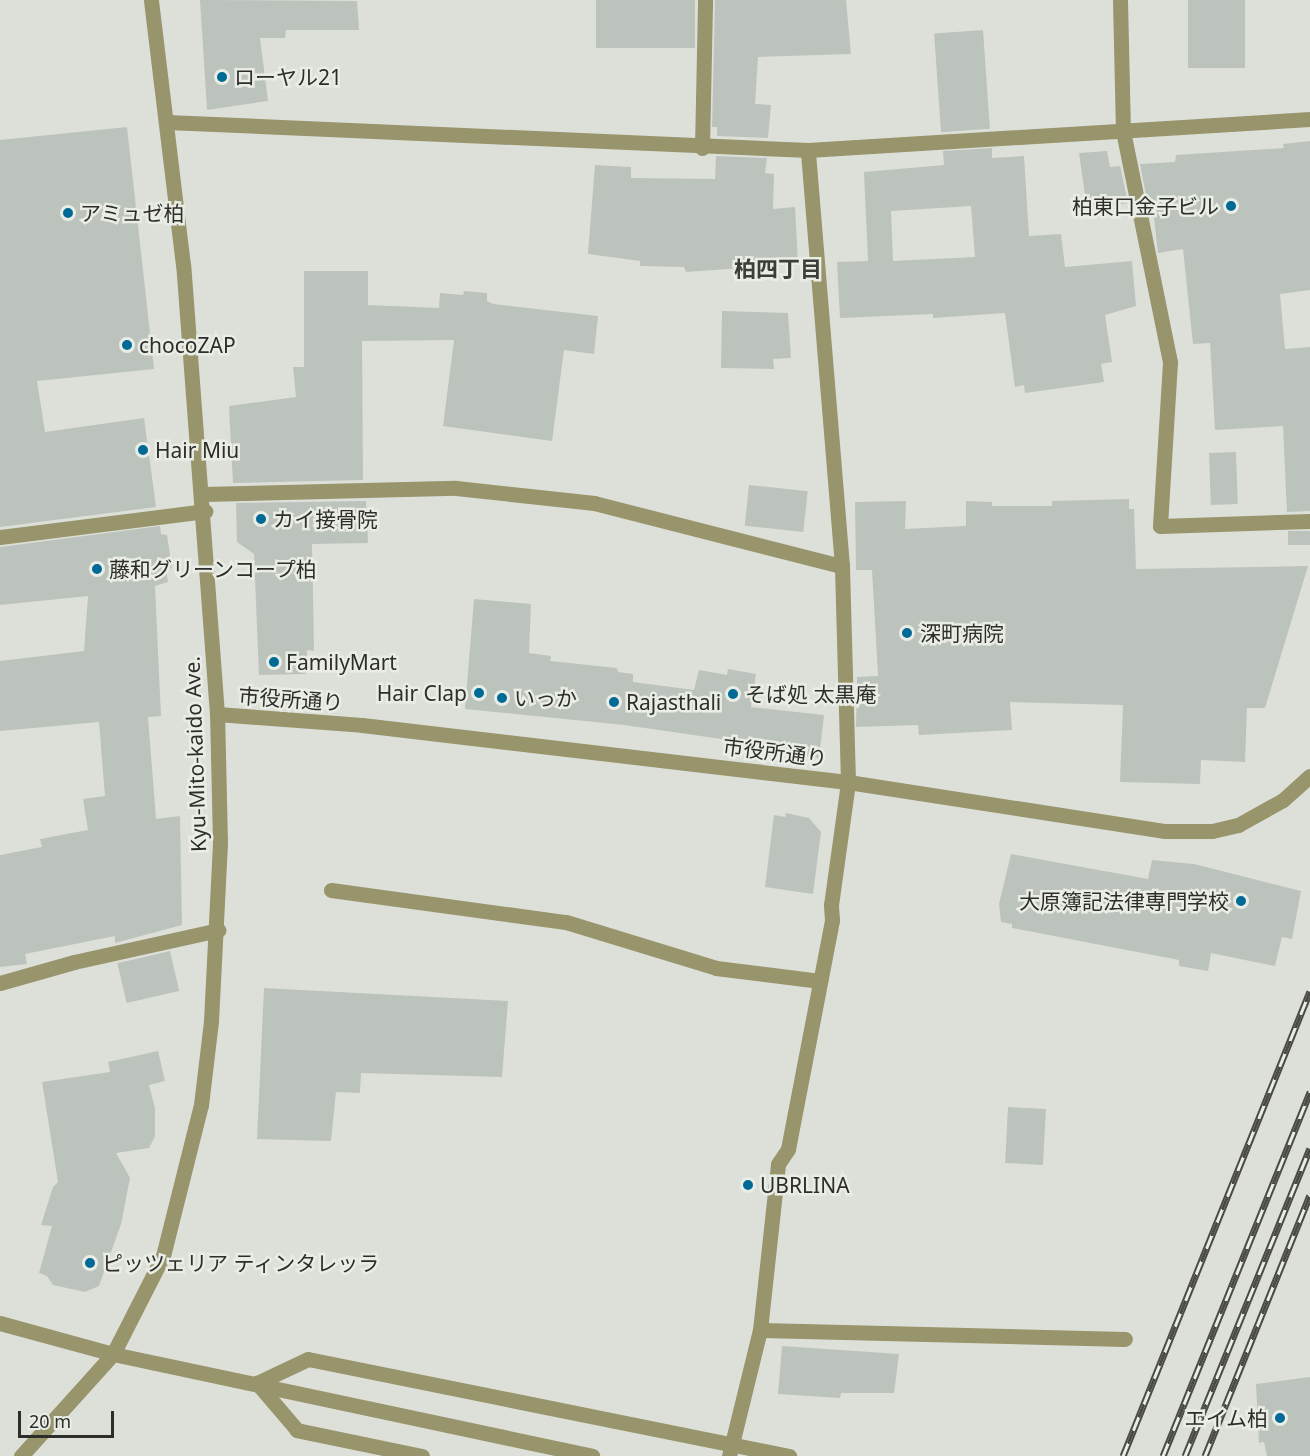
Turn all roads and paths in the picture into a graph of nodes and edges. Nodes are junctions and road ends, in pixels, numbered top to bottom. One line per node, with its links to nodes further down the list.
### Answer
1 (151, 0): 5 (street, Kyu-Mito-kaido Ave.)
2 (705, 0): 7 (street)
3 (1120, 0): 6 (street)
4 (1310, 119): 6 (street)
5 (167, 122): 7 (street); 9 (street, Kyu-Mito-kaido Ave.)
6 (1123, 131): 8 (street); 11 (street)
7 (702, 148): 8 (street)
8 (808, 150): 13 (street)
9 (203, 494): 10 (street, Kyu-Mito-kaido Ave.); 13 (street)
10 (205, 511): 12 (street); 14 (street, Kyu-Mito-kaido Ave.)
11 (1310, 521)
12 (0, 537)
13 (842, 566): 16 (street)
14 (217, 714): 16 (street, 市役所通り); 18 (street, Kyu-Mito-kaido Ave.)
15 (1310, 776): 16 (street, 市役所通り)
16 (848, 782): 19 (street)
17 (331, 890): 19 (street)
18 (218, 930): 20 (street); 24 (street, Kyu-Mito-kaido Ave.)
19 (820, 981): 22 (street)
20 (0, 983)
21 (0, 1323): 24 (street)
22 (760, 1330): 23 (street); 26 (street)
23 (1125, 1339)
24 (113, 1354): 25 (street); 27 (street, Kyu-Mito-kaido Ave.)
25 (257, 1383): 26 (street); 28 (street); 29 (street)
26 (731, 1450): 30 (street)
27 (22, 1456)
28 (422, 1456)
29 (592, 1456)
30 (789, 1456)

